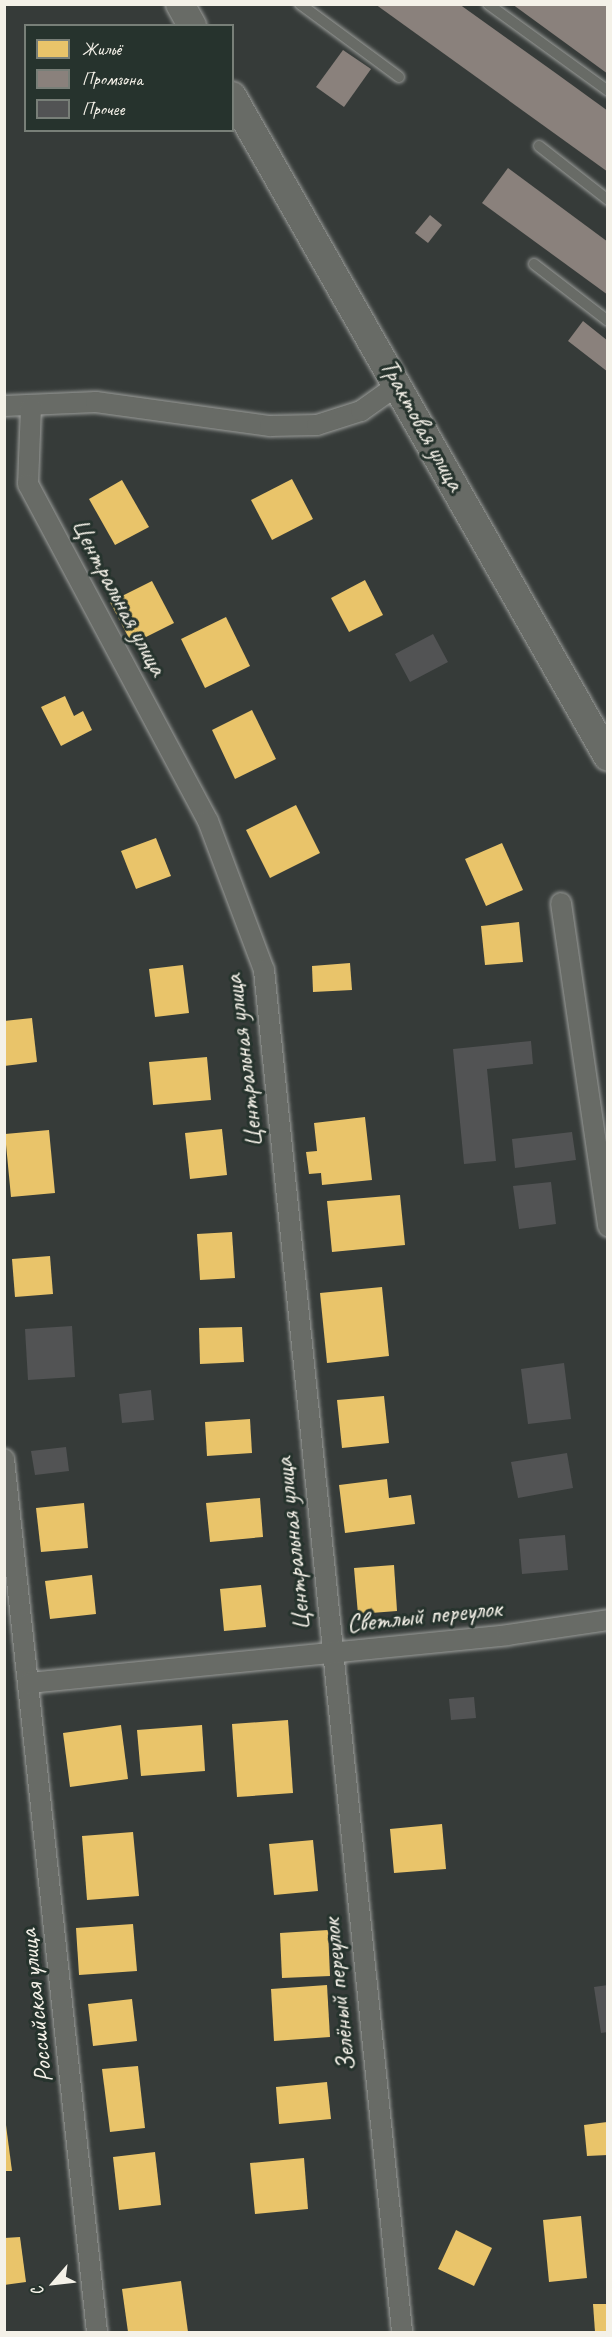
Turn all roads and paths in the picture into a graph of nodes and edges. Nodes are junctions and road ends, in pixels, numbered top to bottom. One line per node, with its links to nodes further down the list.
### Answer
1 (180, 4): 4 (street)
2 (300, 4): 5 (lane)
3 (488, 4): 6 (lane)
4 (191, 24)
5 (399, 77)
6 (608, 91)
7 (234, 99): 12 (street, Трактовая улица)
8 (539, 146): 9 (lane)
9 (608, 200)
10 (534, 264): 11 (lane)
11 (608, 321)
12 (399, 384): 14 (street); 15 (street, Трактовая улица)
13 (4, 406): 14 (street)
14 (31, 407): 20 (street, Центральная улица)
15 (608, 757)
16 (561, 903): 17 (street)
17 (608, 1227)
18 (4, 1459): 21 (street, Российская улица)
19 (608, 1620): 20 (street, Светлый переулок)
20 (331, 1652): 21 (street, Светлый переулок); 23 (street, Зелёный переулок)
21 (29, 1683): 22 (street, Российская улица)
22 (97, 2332)
23 (402, 2332)

